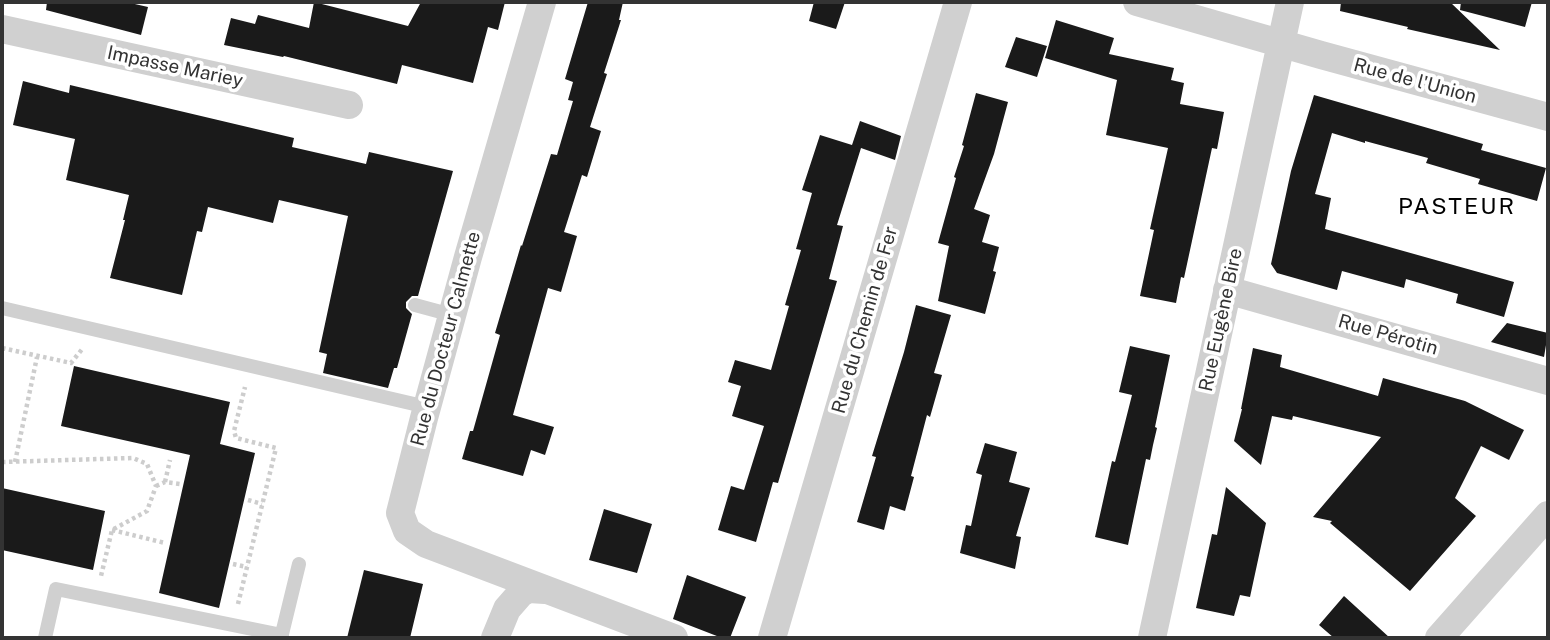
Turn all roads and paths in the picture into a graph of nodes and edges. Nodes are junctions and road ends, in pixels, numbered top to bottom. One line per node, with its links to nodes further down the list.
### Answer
1 (542, 2): 12 (street, Rue du Docteur Calmette)
2 (958, 2): 38 (street, Rue du Chemin de Fer)
3 (1137, 2): 6 (street, Rue de l'Union)
4 (1290, 2): 6 (street, Rue Eugène Bire)
5 (2, 29): 7 (street, Impasse Mariey)
6 (1281, 44): 8 (street, Rue de l'Union); 9 (street, Rue Eugène Bire)
7 (349, 105)
8 (1548, 117)
9 (1227, 290): 15 (street, Rue Pérotin); 39 (street, Rue Eugène Bire)
10 (415, 304): 12 (lane)
11 (2, 308): 16 (lane)
12 (453, 315): 16 (street, Rue du Docteur Calmette)
13 (37, 357): 19 (path)
14 (247, 376): 24 (path)
15 (1548, 381)
16 (427, 407): 31 (street, Rue du Docteur Calmette)
17 (170, 460): 20 (path)
18 (2, 462): 19 (path)
19 (15, 462): 22 (path)
20 (165, 482): 21 (path); 22 (path)
21 (180, 484)
22 (156, 486): 26 (path)
23 (248, 500): 24 (path)
24 (262, 504): 30 (path)
25 (1548, 515): 40 (street)
26 (112, 530): 27 (path); 32 (path)
27 (165, 543)
28 (233, 564): 30 (path)
29 (299, 564): 34 (lane)
30 (247, 567): 33 (path)
31 (545, 590): 36 (street); 37 (street, Rue du Docteur Calmette)
32 (96, 597): 33 (lane); 35 (lane)
33 (233, 625): 34 (lane)
34 (282, 636)
35 (46, 638)
36 (495, 638)
37 (674, 638)
38 (772, 638)
39 (1152, 638)
40 (1439, 638)

